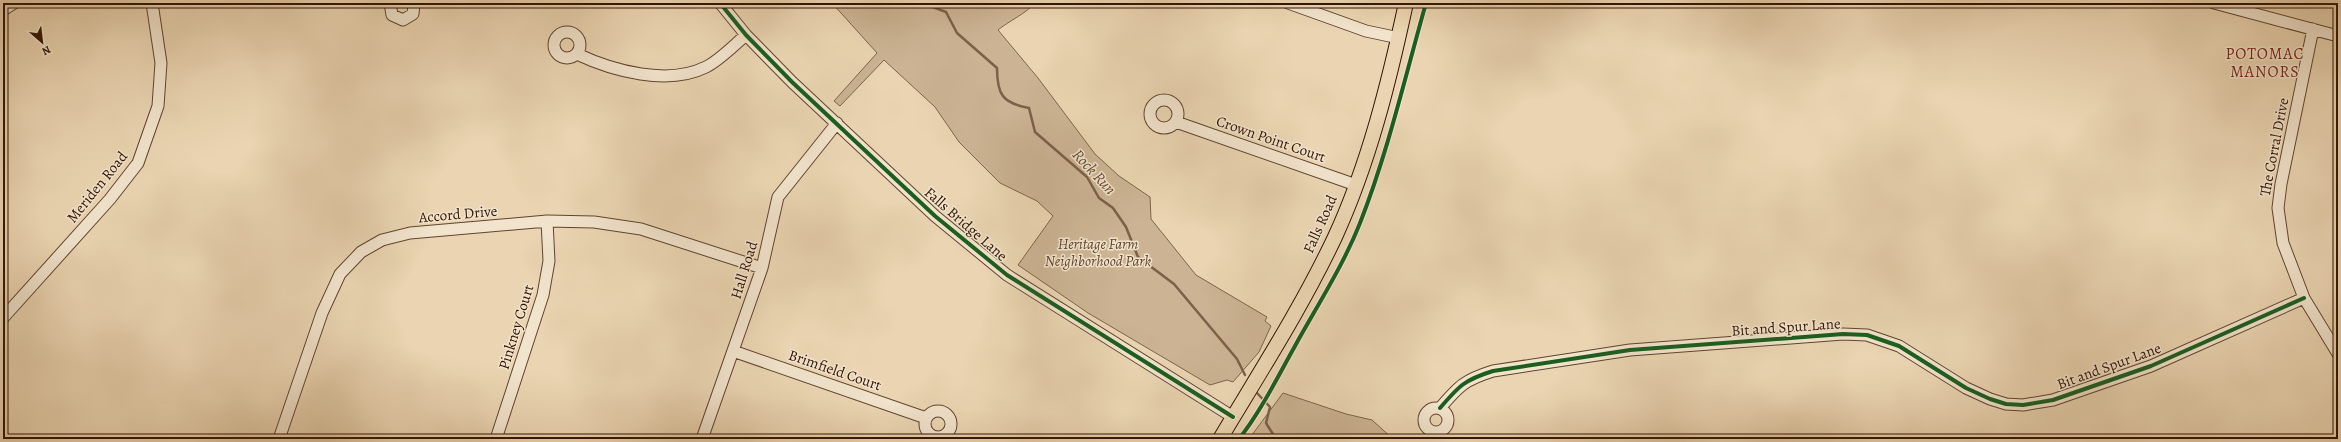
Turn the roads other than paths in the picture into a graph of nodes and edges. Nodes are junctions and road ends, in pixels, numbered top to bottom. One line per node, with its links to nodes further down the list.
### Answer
1 (14, 3): 9 (street)
2 (152, 3): 21 (street, Meriden Road)
3 (390, 3): 4 (street)
4 (414, 3)
5 (720, 3): 11 (street, Falls Bridge Lane)
6 (1288, 3): 13 (street)
7 (1406, 3): 13 (main road, Falls Road)
8 (2214, 3): 10 (street)
9 (3, 10)
10 (2313, 29): 12 (street); 20 (street, The Corral Drive)
11 (746, 35): 14 (street); 16 (street, Falls Bridge Lane)
12 (2338, 36)
13 (1398, 38): 17 (main road, Falls Road)
14 (577, 54)
15 (1176, 122): 17 (street, Crown Point Court)
16 (836, 123): 19 (street, Hall Road); 25 (street, Falls Bridge Lane)
17 (1356, 185): 25 (main road, Falls Road)
18 (547, 221): 19 (street, Accord Drive); 27 (street, Accord Drive); 28 (street, Pinkney Court)
19 (762, 268): 22 (street, Hall Road)
20 (2304, 298): 23 (street, The Corral Drive); 24 (street, Bit and Spur Lane)
21 (3, 318)
22 (733, 351): 26 (street, Brimfield Court); 29 (street, Hall Road)
23 (2338, 354)
24 (1440, 408)
25 (1233, 417): 30 (main road, Falls Road)
26 (926, 418)
27 (279, 439)
28 (496, 439)
29 (702, 439)
30 (1220, 439)

